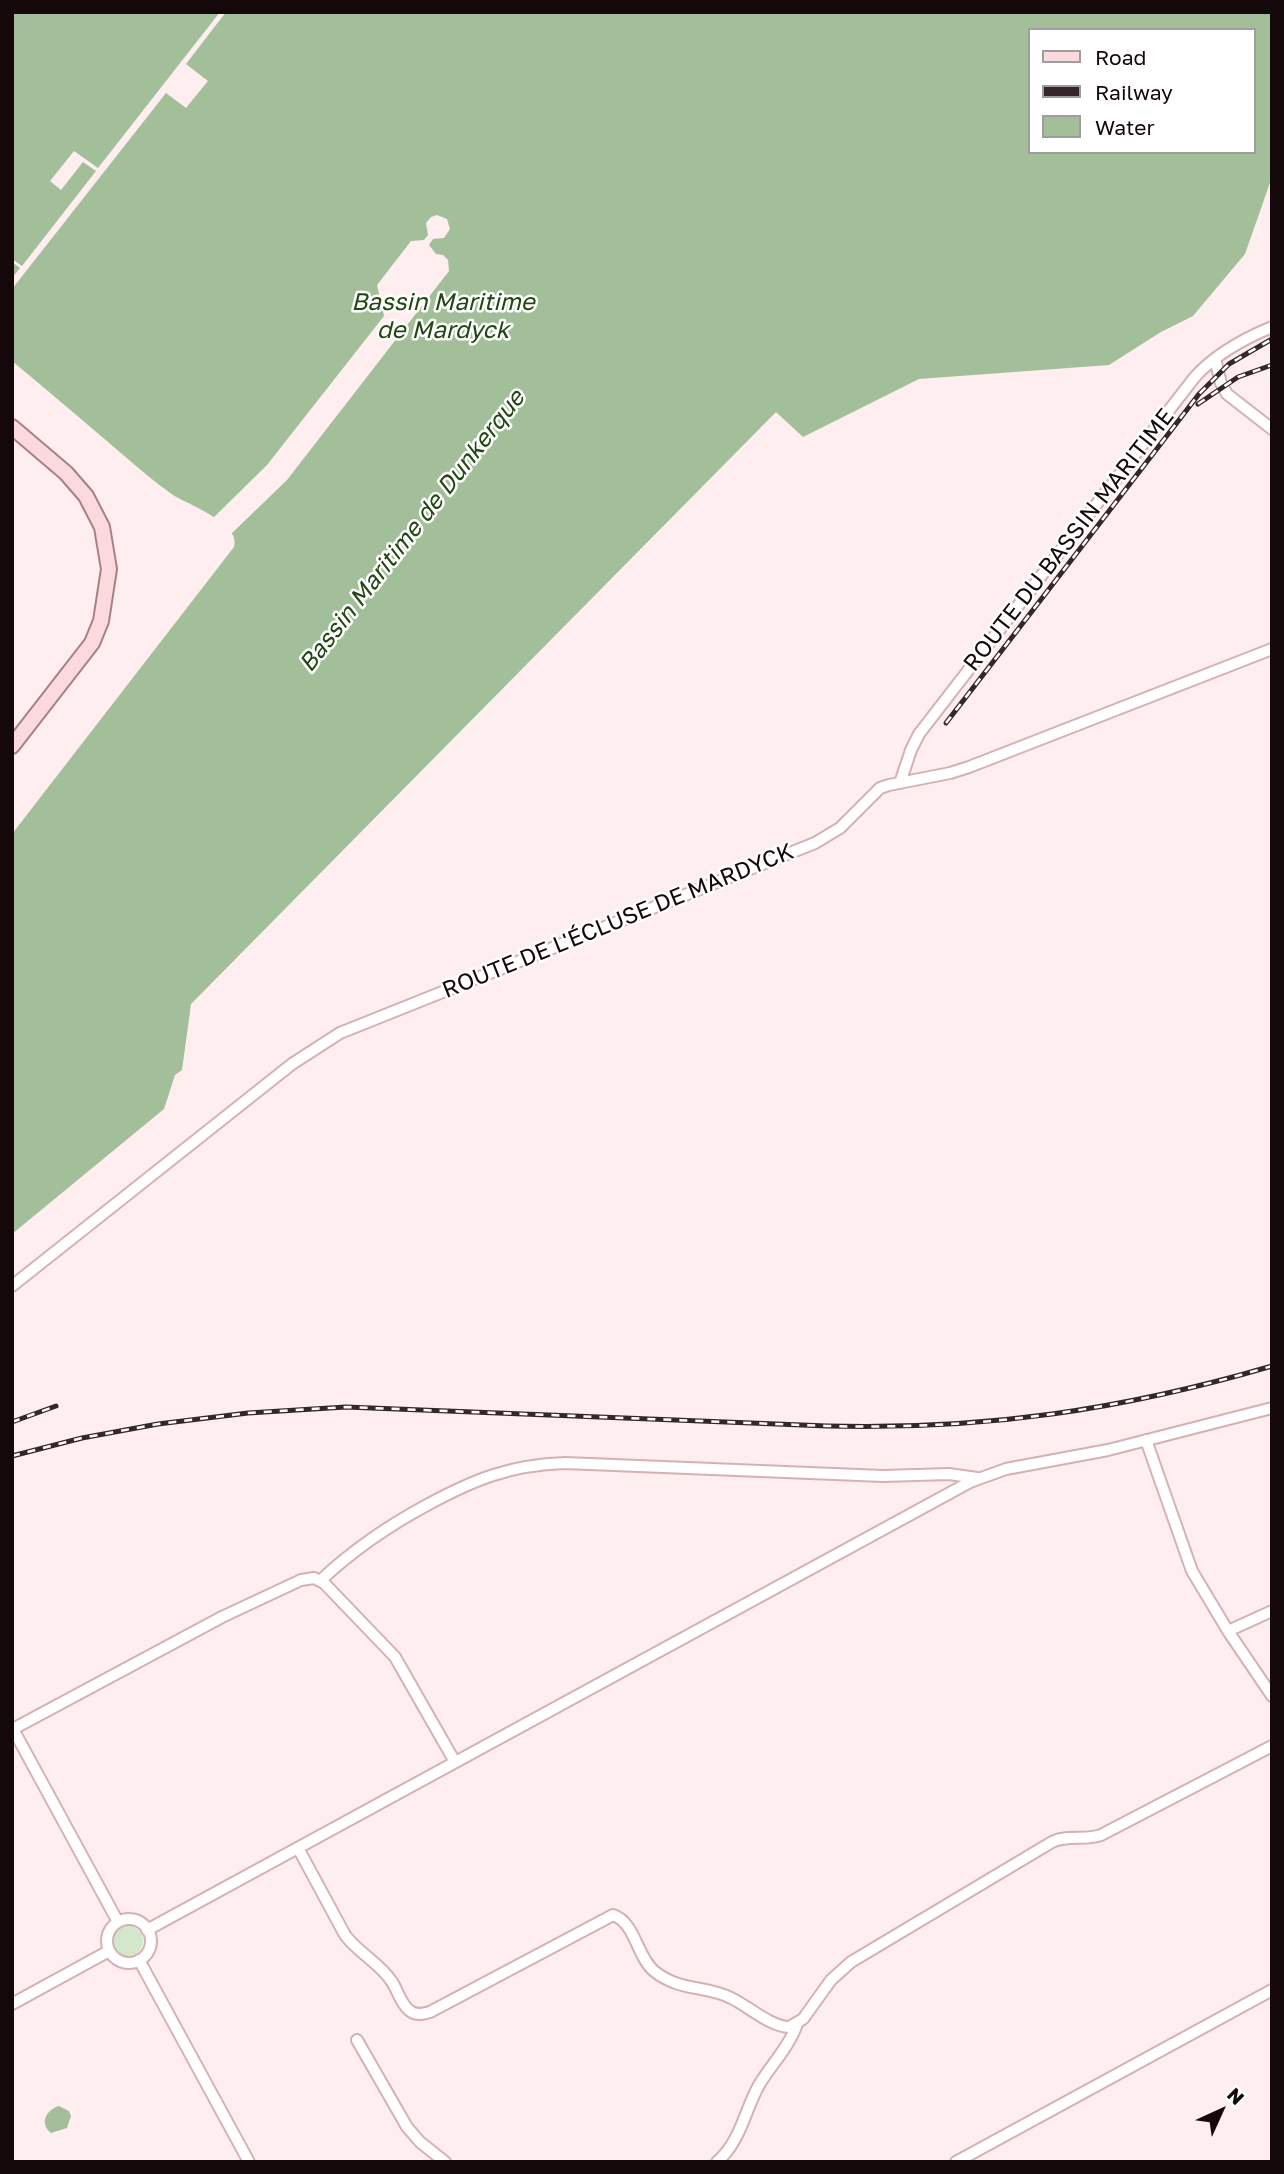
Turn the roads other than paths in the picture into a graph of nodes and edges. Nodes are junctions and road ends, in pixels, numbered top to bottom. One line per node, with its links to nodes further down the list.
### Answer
1 (1272, 327): 2 (street, ROUTE DU BASSIN MARITIME)
2 (1215, 359): 4 (street); 9 (street, ROUTE DU BASSIN MARITIME)
3 (12, 427): 5 (main road)
4 (1272, 429)
5 (103, 606): 7 (main road); 8 (main road)
6 (1272, 649): 9 (street, ROUTE DE L'ÉCLUSE DE MARDYCK)
7 (12, 732)
8 (12, 746)
9 (900, 783): 10 (street, ROUTE DE L'ÉCLUSE DE MARDYCK)
10 (12, 1286)
11 (1272, 1408): 12 (street)
12 (1146, 1440): 13 (street); 16 (street)
13 (978, 1479): 14 (street); 20 (street)
14 (321, 1580): 18 (street); 20 (street)
15 (1272, 1611): 16 (street)
16 (1228, 1631): 17 (street)
17 (1272, 1696)
18 (12, 1729): 22 (street)
19 (1272, 1746): 28 (street)
20 (455, 1762): 21 (street)
21 (298, 1848): 23 (street); 28 (street)
22 (118, 1922): 23 (street); 24 (street)
23 (147, 1930): 25 (street)
24 (109, 1951): 25 (street); 27 (street)
25 (139, 1960): 30 (street)
26 (1272, 1990): 33 (street)
27 (12, 2004)
28 (797, 2024): 32 (street)
29 (357, 2040): 31 (street)
30 (249, 2162)
31 (445, 2162)
32 (717, 2162)
33 (956, 2162)

